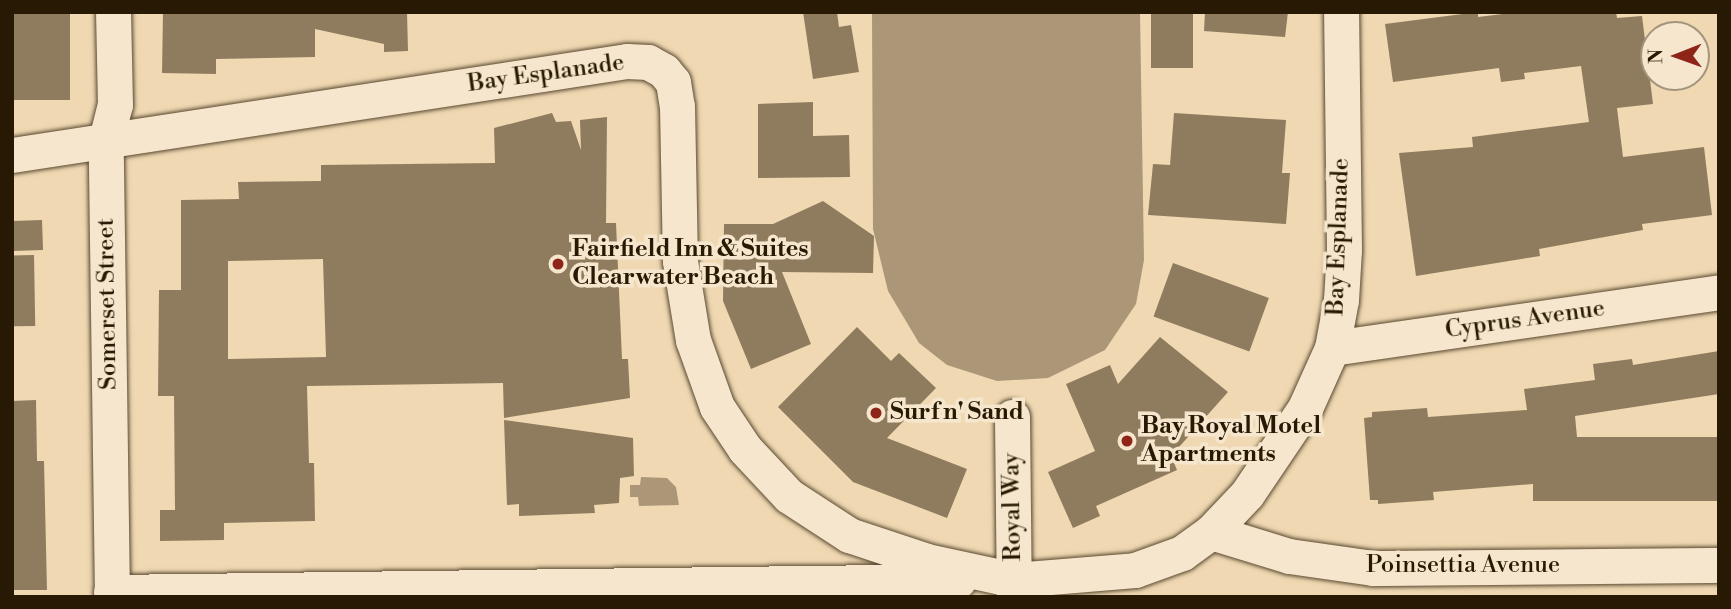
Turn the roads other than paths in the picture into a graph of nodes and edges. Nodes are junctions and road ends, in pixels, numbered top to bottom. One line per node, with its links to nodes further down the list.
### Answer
1 (113, 12): 3 (street, Somerset Street)
2 (1341, 12): 6 (street, Bay Esplanade)
3 (106, 140): 4 (street, Bay Esplanade); 10 (street, Bay Esplanade); 11 (street, Somerset Street)
4 (12, 155)
5 (1719, 292): 6 (street, Cyprus Avenue)
6 (1332, 348): 8 (street, Bay Esplanade)
7 (1012, 417): 10 (street, Royal Way)
8 (1211, 532): 9 (street, Poinsettia Avenue); 10 (street, Bay Esplanade)
9 (1719, 565)
10 (1014, 589): 11 (street)
11 (111, 594)

